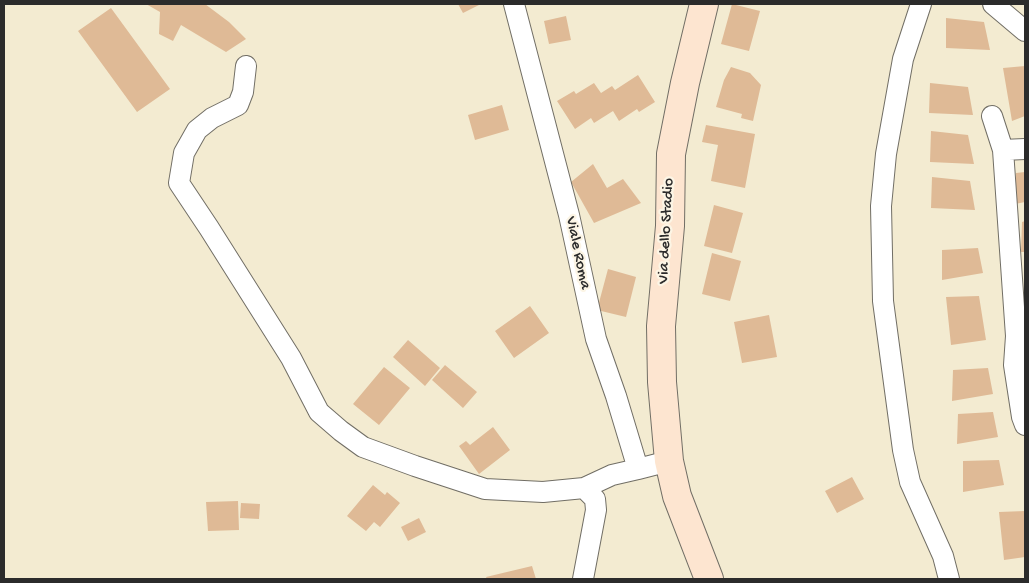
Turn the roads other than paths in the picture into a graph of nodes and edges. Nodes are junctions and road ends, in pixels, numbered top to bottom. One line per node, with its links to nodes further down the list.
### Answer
1 (514, 4): 12 (street, Viale Roma)
2 (704, 4): 11 (street, Via dello Stadio)
3 (921, 4): 16 (street)
4 (992, 4): 5 (street)
5 (1025, 31)
6 (246, 66): 13 (street)
7 (992, 116): 9 (street)
8 (1025, 149): 9 (street)
9 (1003, 150): 10 (street)
10 (1025, 425)
11 (669, 461): 12 (street); 15 (street, Via dello Stadio)
12 (638, 469): 13 (street)
13 (584, 488): 14 (street)
14 (582, 579)
15 (709, 579)
16 (950, 579)

